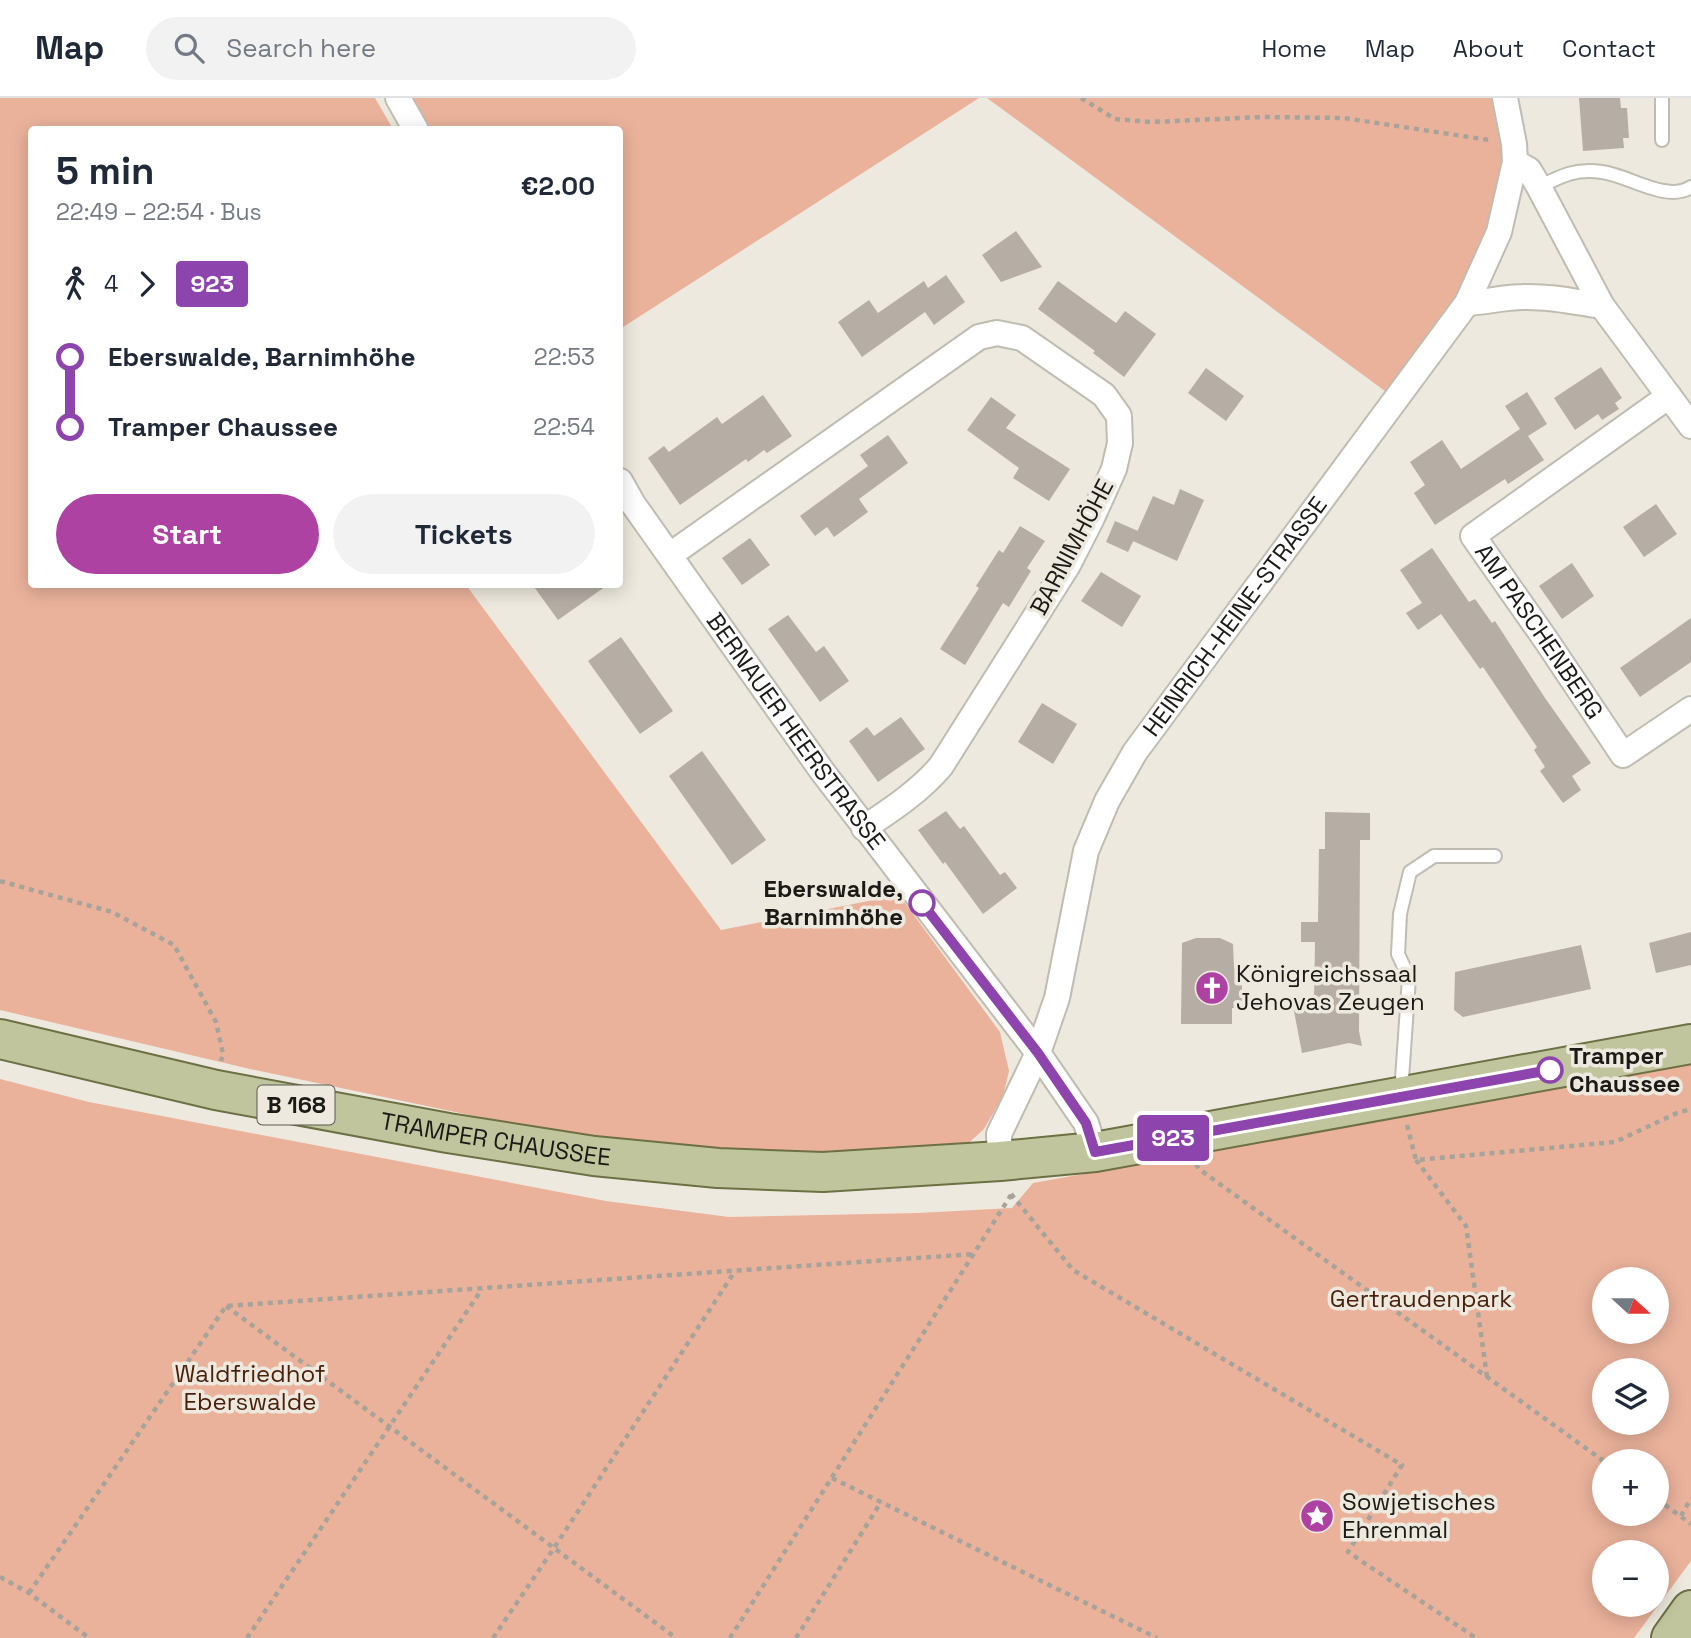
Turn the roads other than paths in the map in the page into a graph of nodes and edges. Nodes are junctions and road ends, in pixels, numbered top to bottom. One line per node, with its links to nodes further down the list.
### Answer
1 (398, 98): 4 (street)
2 (1504, 98): 6 (street, HEINRICH-HEINE-STRASSE)
3 (1662, 98): 5 (lane)
4 (414, 126)
5 (1662, 140)
6 (1515, 153): 7 (street); 9 (street, HEINRICH-HEINE-STRASSE)
7 (1539, 187): 8 (lane); 10 (street)
8 (1691, 187)
9 (1467, 303): 10 (street); 20 (street, HEINRICH-HEINE-STRASSE)
10 (1602, 306): 11 (street)
11 (1669, 396): 12 (street); 15 (street, AM PASCHENBERG)
12 (1691, 426)
13 (623, 486): 14 (street, BERNAUER HEERSTRASSE)
14 (670, 555): 16 (street, BERNAUER HEERSTRASSE); 16 (street, BARNIMHÖHE)
15 (1691, 709)
16 (864, 828): 20 (street, BERNAUER HEERSTRASSE)
17 (1495, 856): 21 (lane)
18 (0, 1039): 23 (main road, TRAMPER CHAUSSEE / B 168)
19 (1691, 1044): 21 (main road, B 168)
20 (1038, 1053): 22 (street, BERNAUER HEERSTRASSE); 23 (street, HEINRICH-HEINE-STRASSE)
21 (1401, 1097): 22 (main road, B 168)
22 (1095, 1152): 23 (main road, B 168)
23 (1005, 1178)
24 (1691, 1610): 25 (main road)
25 (1671, 1638)

